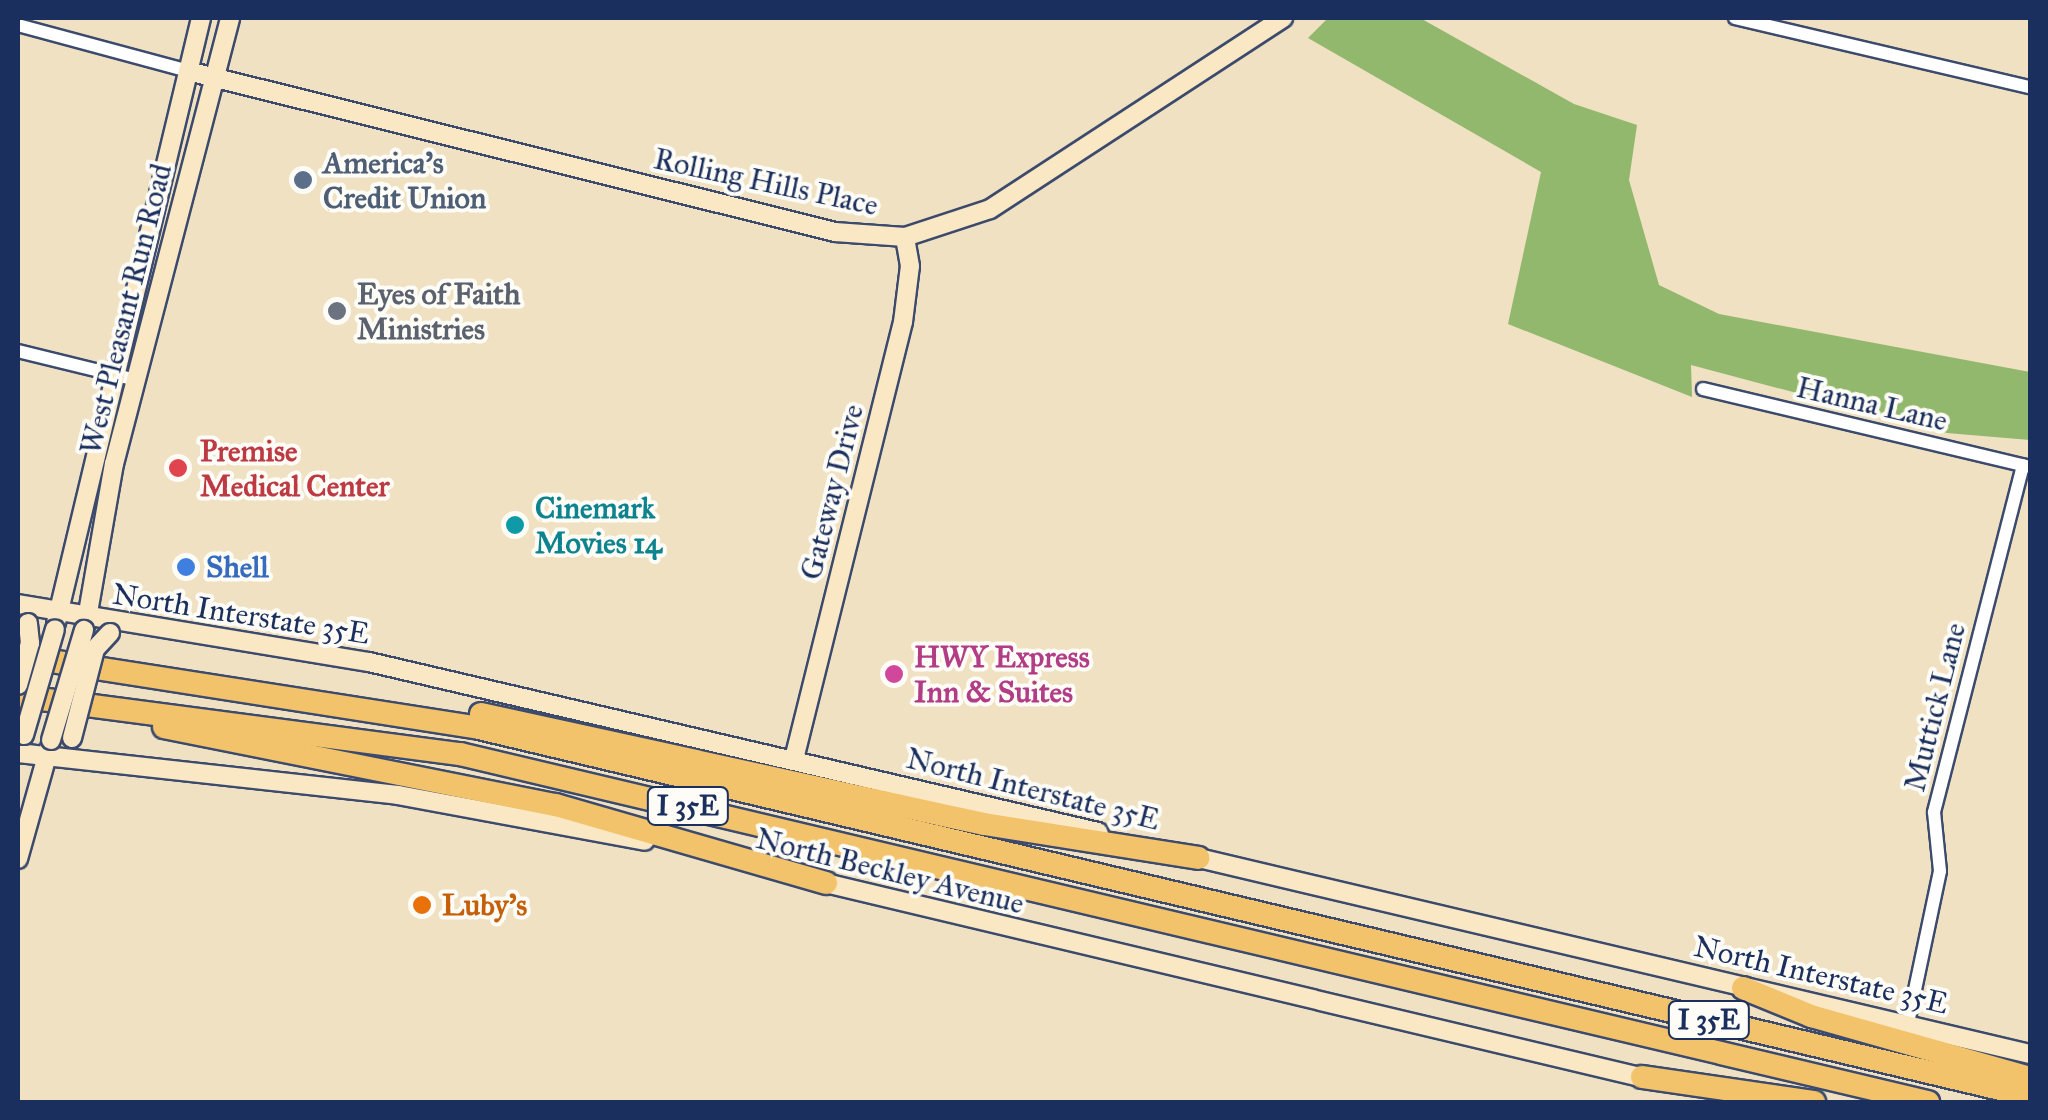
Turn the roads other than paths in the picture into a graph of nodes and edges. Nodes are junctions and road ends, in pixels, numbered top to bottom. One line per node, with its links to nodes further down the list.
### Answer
1 (201, 18): 6 (main road, West Pleasant Run Road)
2 (230, 18): 7 (main road, West Pleasant Run Road)
3 (1283, 18): 9 (main road, Rolling Hills Place)
4 (1735, 18): 8 (street)
5 (18, 24): 6 (street)
6 (188, 70): 7 (main road, Rolling Hills Place); 11 (main road, West Pleasant Run Road)
7 (215, 77): 9 (main road, Rolling Hills Place); 12 (main road, West Pleasant Run Road)
8 (2030, 87)
9 (905, 237): 27 (main road, Gateway Drive)
10 (18, 351): 11 (street)
11 (110, 375): 12 (street); 17 (main road, West Pleasant Run Road)
12 (136, 380): 18 (main road, West Pleasant Run Road)
13 (1702, 389): 14 (street, Hanna Lane)
14 (2026, 466): 33 (street, Muttick Lane)
15 (18, 604): 17 (main road, North Interstate 35E)
16 (23, 618): 21 (main road, bridge)
17 (57, 620): 18 (main road, North Interstate 35E); 25 (main road, West Pleasant Run Road, bridge)
18 (86, 623): 19 (main road, North Interstate 35E); 26 (main road, West Pleasant Run Road, bridge)
19 (205, 633): 27 (main road, North Interstate 35E); 28 (main road, bridge)
20 (18, 656): 22 (highway, I 35E)
21 (18, 685)
22 (294, 695): 29 (highway); 37 (highway, I 35E)
23 (18, 696): 40 (highway, I 35E)
24 (18, 707): 31 (highway)
25 (19, 749): 26 (main road, North Beckley Avenue)
26 (49, 749): 28 (main road, North Beckley Avenue); 30 (main road, West Pleasant Run Road)
27 (794, 759): 29 (main road, North Interstate 35E)
28 (97, 764): 31 (main road, North Beckley Avenue)
29 (1198, 858): 32 (main road, North Interstate 35E)
30 (18, 859)
31 (826, 883): 35 (main road, North Beckley Avenue)
32 (1743, 988): 33 (main road, North Interstate 35E); 36 (highway)
33 (1908, 1023): 34 (main road, North Interstate 35E)
34 (2030, 1054)
35 (1642, 1077): 38 (main road, North Beckley Avenue); 39 (highway)
36 (2030, 1078)
37 (2030, 1096)
38 (1740, 1102)
39 (1814, 1102)
40 (1928, 1102)

